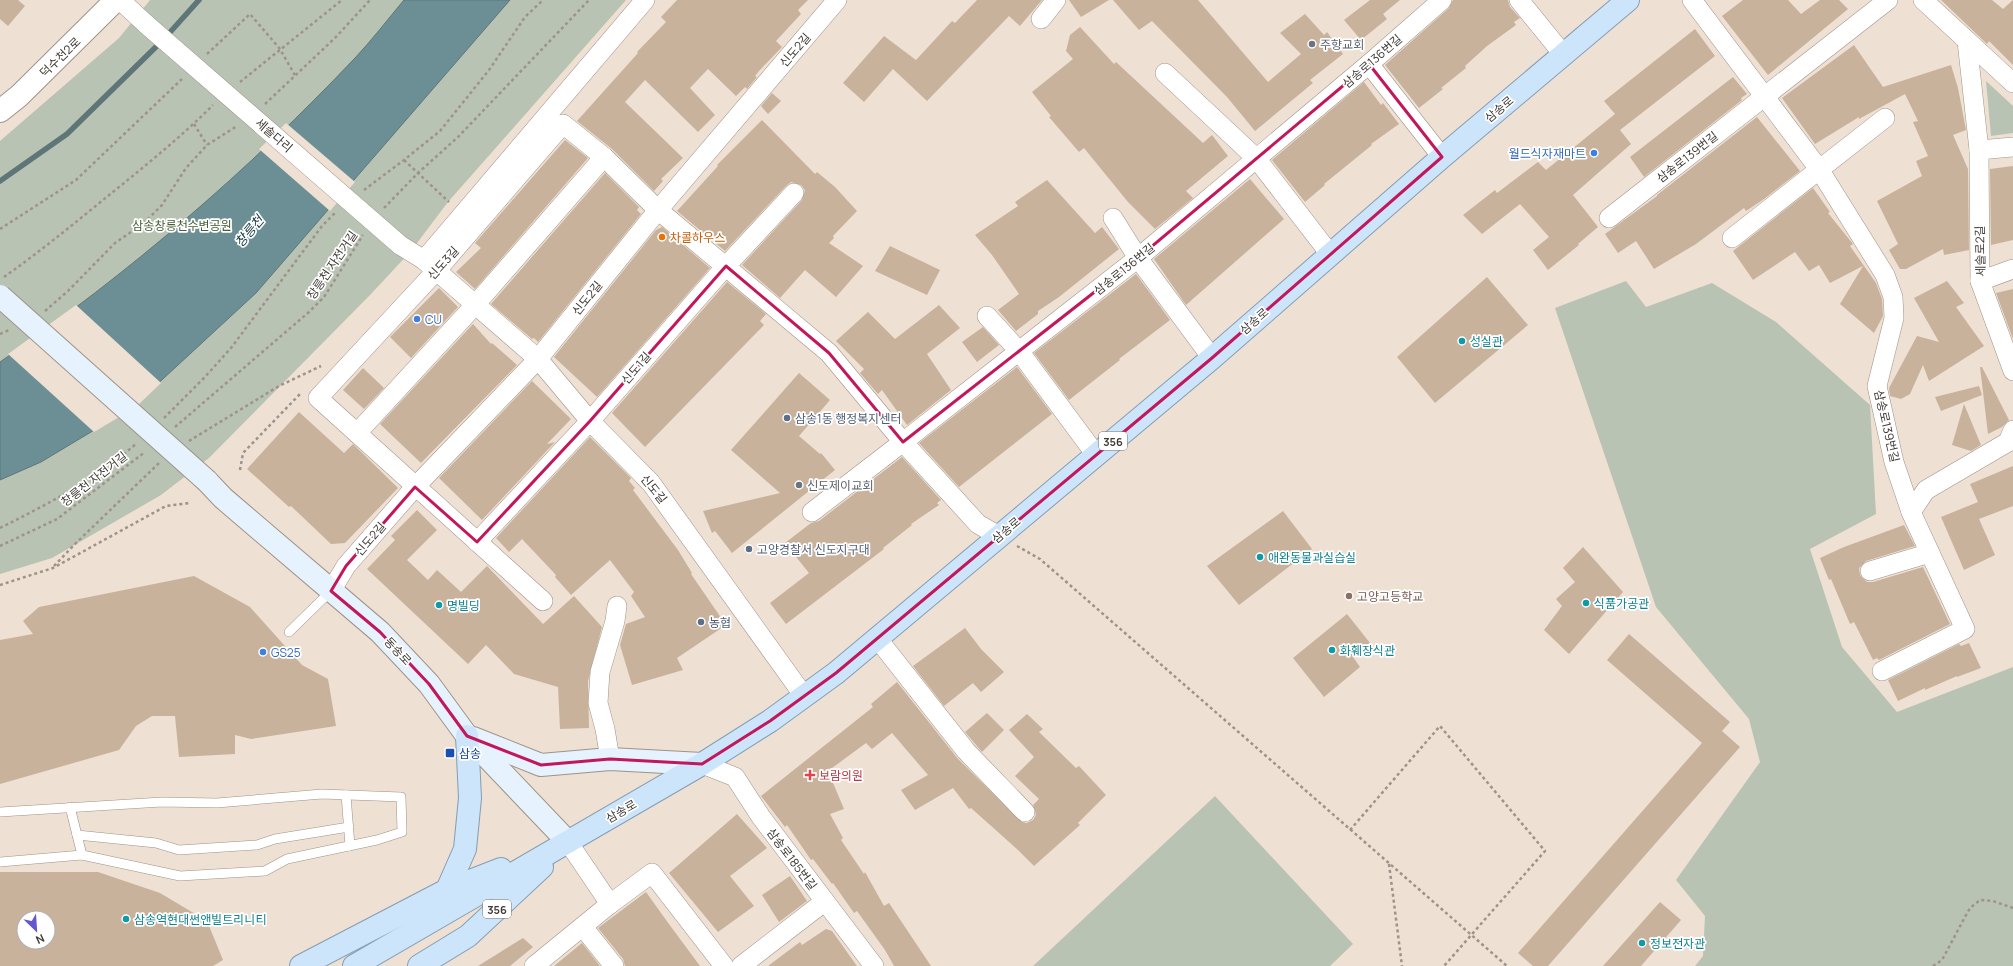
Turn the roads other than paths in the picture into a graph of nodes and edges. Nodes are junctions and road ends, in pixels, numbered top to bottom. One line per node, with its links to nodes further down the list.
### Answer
1 (116, 0): 19 (street, 덕수천2로)
2 (120, 0): 32 (street, 세솔다리, bridge)
3 (645, 0): 35 (street, 신도3길)
4 (837, 0): 28 (street, 신도2길)
5 (1056, 0): 12 (street)
6 (1442, 0): 15 (street, 삼송로136번길)
7 (1519, 0): 14 (street)
8 (1628, 0): 14 (main road, 삼송로 / 356)
9 (1692, 0): 18 (street, 삼송로139번길)
10 (1888, 0): 18 (street, 삼송로139번길)
11 (1923, 0): 13 (street)
12 (1041, 18)
13 (1967, 41): 17 (street); 22 (street, 세솔로2길)
14 (1563, 54): 24 (main road, 삼송로 / 356)
15 (1369, 64): 24 (street); 25 (street, 삼송로136번길)
16 (1165, 73): 25 (street)
17 (2013, 83)
18 (1765, 96): 26 (street, 삼송로139번길); 30 (street, 삼송로139번길)
19 (0, 111)
20 (1885, 118): 26 (street)
21 (2013, 147): 22 (street)
22 (1979, 150): 38 (street, 세솔로2길)
23 (604, 157): 28 (street); 35 (street, 신도3길); 40 (street)
24 (1442, 157): 33 (main road, 삼송로 / 356)
25 (1256, 158): 33 (street); 34 (street, 삼송로136번길)
26 (1819, 169): 31 (street); 53 (street, 삼송로139번길)
27 (794, 193): 36 (street, 신도1길)
28 (658, 210): 36 (street); 44 (street, 신도2길)
29 (1113, 218): 34 (street)
30 (1609, 218)
31 (1732, 238)
32 (400, 245): 35 (street, 신도길)
33 (1330, 254): 43 (main road, 삼송로 / 356)
34 (1138, 258): 42 (street, 삼송로136번길); 43 (street)
35 (430, 265): 40 (street, 신도길); 48 (street, 신도3길)
36 (726, 266): 46 (street, 신도1길); 49 (street)
37 (2013, 269): 38 (street)
38 (1980, 281): 45 (street, 세솔로2길)
39 (0, 296): 58 (main road, 동송로, bridge)
40 (476, 305): 44 (street, 신도길); 48 (street)
41 (988, 316): 42 (street)
42 (1019, 351): 49 (street, 삼송로136번길); 50 (street)
43 (1212, 358): 50 (main road, 삼송로 / 356)
44 (538, 359): 46 (street, 신도길); 51 (street, 신도2길)
45 (2013, 371)
46 (590, 420): 55 (street, 신도1길); 64 (street, 신도길)
47 (2013, 430): 53 (street)
48 (357, 434): 51 (street)
49 (903, 442): 52 (street, 삼송로136번길); 54 (street)
50 (1096, 455): 54 (main road, 삼송로 / 356)
51 (415, 487): 55 (street); 58 (street, 신도2길)
52 (812, 512)
53 (1911, 512): 56 (street, 삼송로139번길)
54 (999, 536): 62 (main road, 삼송로 / 356)
55 (477, 542): 59 (street)
56 (1930, 553): 57 (street); 63 (street, 삼송로139번길)
57 (1870, 571)
58 (331, 591): 61 (lane); 65 (main road, 동송로)
59 (543, 600)
60 (617, 606): 66 (street)
61 (289, 632)
62 (877, 638): 64 (main road, 삼송로 / 356); 71 (street)
63 (1882, 671)
64 (804, 696): 67 (main road, 삼송로 / 356)
65 (467, 736): 66 (main road); 74 (main road, 동송로); 78 (main road)
66 (610, 759): 67 (main road)
67 (702, 764): 74 (main road, 삼송로 / 356); 79 (street, 삼송로185번길)
68 (346, 795): 69 (lane); 72 (lane); 75 (lane)
69 (70, 807): 70 (lane); 73 (lane)
70 (0, 812)
71 (1025, 812)
72 (349, 827): 73 (lane); 75 (lane)
73 (77, 835): 76 (lane)
74 (568, 842): 78 (main road, 356); 80 (street); 83 (main road, 삼송로); 84 (main road, 356)
75 (350, 846): 76 (lane)
76 (82, 855): 77 (lane)
77 (0, 862)
78 (447, 890): 82 (main road, 356)
79 (824, 902): 88 (street); 89 (street, 삼송로185번길)
80 (610, 904): 81 (street); 87 (street)
81 (583, 927): 85 (street); 86 (street)
82 (301, 966)
83 (354, 966)
84 (419, 966)
85 (534, 966)
86 (614, 966)
87 (724, 966)
88 (741, 966)
89 (874, 966)

